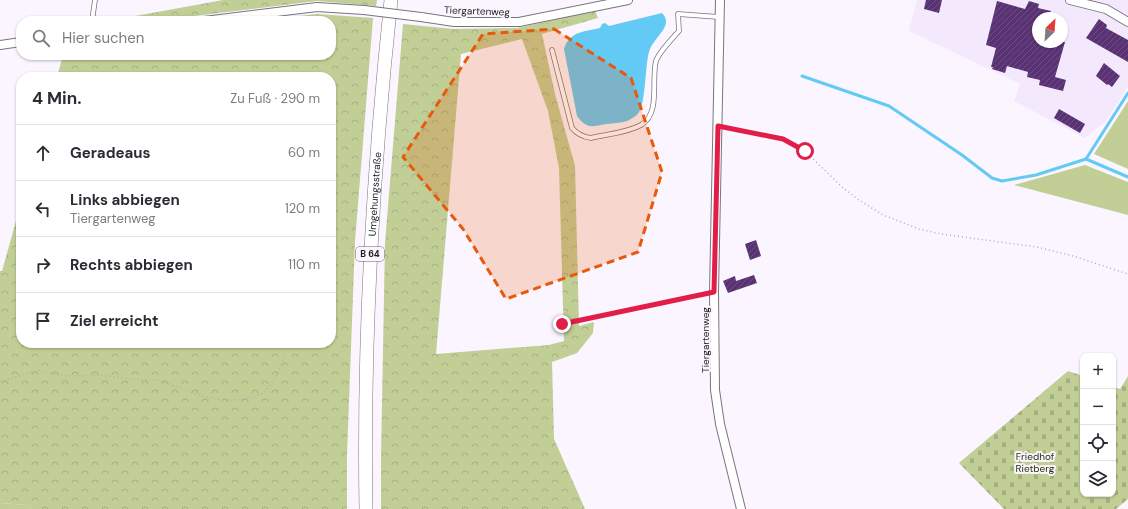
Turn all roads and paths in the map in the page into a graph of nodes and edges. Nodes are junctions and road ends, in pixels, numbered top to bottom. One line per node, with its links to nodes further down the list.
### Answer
1 (94, 0): 6 (lane)
2 (391, 0): 19 (main road, Umgehungsstraße / B 64)
3 (628, 0): 7 (street, Tiergartenweg, bridge)
4 (720, 0): 8 (street, Tiergartenweg)
5 (1070, 0): 9 (street)
6 (92, 16)
7 (244, 16)
8 (719, 17): 12 (lane); 13 (street, Tiergartenweg)
9 (1128, 22)
10 (16, 43): 11 (street)
11 (0, 45)
12 (552, 50)
13 (718, 126): 14 (path); 15 (street, Tiergartenweg)
14 (1128, 274)
15 (714, 292): 16 (path); 20 (street, Tiergartenweg)
16 (562, 324)
17 (285, 356): 18 (path)
18 (0, 381)
19 (366, 509)
20 (740, 509)

